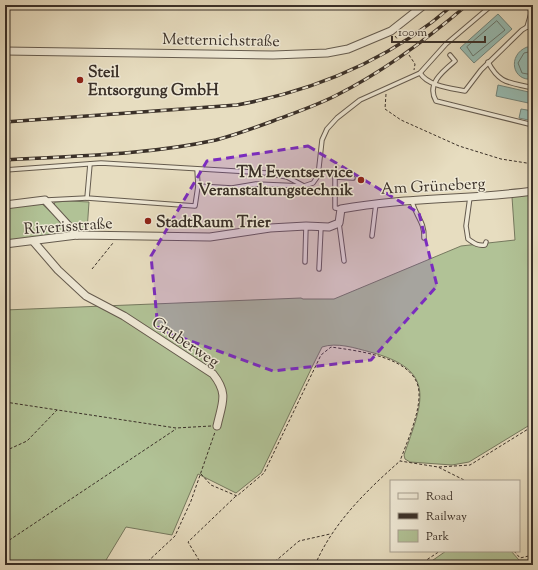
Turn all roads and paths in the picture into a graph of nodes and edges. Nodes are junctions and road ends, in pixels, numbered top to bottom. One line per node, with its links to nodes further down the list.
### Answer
1 (424, 5): 7 (street, Metternichstraße)
2 (492, 5): 12 (lane)
3 (523, 5): 4 (lane)
4 (533, 10): 5 (lane)
5 (527, 27): 6 (lane); 10 (lane)
6 (533, 28)
7 (5, 51)
8 (409, 55): 11 (path)
9 (450, 55): 13 (lane)
10 (488, 62): 13 (lane); 14 (lane)
11 (413, 71)
12 (420, 73): 13 (lane); 15 (lane)
13 (434, 83): 16 (lane)
14 (533, 88)
15 (384, 89): 18 (path); 23 (lane)
16 (533, 125)
17 (90, 164): 19 (lane); 20 (lane); 26 (lane)
18 (533, 164)
19 (197, 169): 22 (lane); 23 (lane)
20 (5, 170)
21 (353, 178): 31 (lane)
22 (198, 186): 23 (lane); 26 (lane)
23 (304, 186)
24 (533, 191): 25 (street, Am Grüneberg)
25 (470, 196): 28 (street, Am Grüneberg); 40 (lane)
26 (87, 198): 27 (lane)
27 (45, 200): 30 (street); 36 (street)
28 (411, 200): 29 (street, Am Grüneberg); 38 (lane)
29 (376, 202): 31 (street, Am Grüneberg); 37 (lane)
30 (5, 205)
31 (342, 209): 32 (street)
32 (340, 222): 34 (street); 42 (lane)
33 (303, 226): 34 (street); 35 (street, Riverisstraße); 43 (lane)
34 (321, 227): 45 (lane)
35 (120, 234): 36 (street, Riverisstraße); 44 (path)
36 (77, 235): 39 (street, Riverisstraße)
37 (372, 236)
38 (424, 238)
39 (33, 241): 41 (street, Riverisstraße); 48 (street, Gruberweg)
40 (486, 242)
41 (5, 244)
42 (344, 261)
43 (305, 262)
44 (92, 269)
45 (319, 269)
46 (5, 402): 47 (path)
47 (57, 410): 50 (path); 51 (path)
48 (217, 426): 50 (path); 54 (path)
49 (533, 426): 53 (path)
50 (176, 428): 58 (path)
51 (5, 451)
52 (400, 461): 53 (path); 56 (path); 57 (path)
53 (438, 467): 55 (path)
54 (201, 474): 56 (path); 62 (path)
55 (464, 480)
56 (237, 496): 63 (path)
57 (331, 533): 64 (path); 65 (path)
58 (5, 543)
59 (438, 552): 66 (path)
60 (515, 552): 61 (path)
61 (533, 554)
62 (144, 565)
63 (202, 565)
64 (271, 565)
65 (315, 565)
66 (419, 565)

